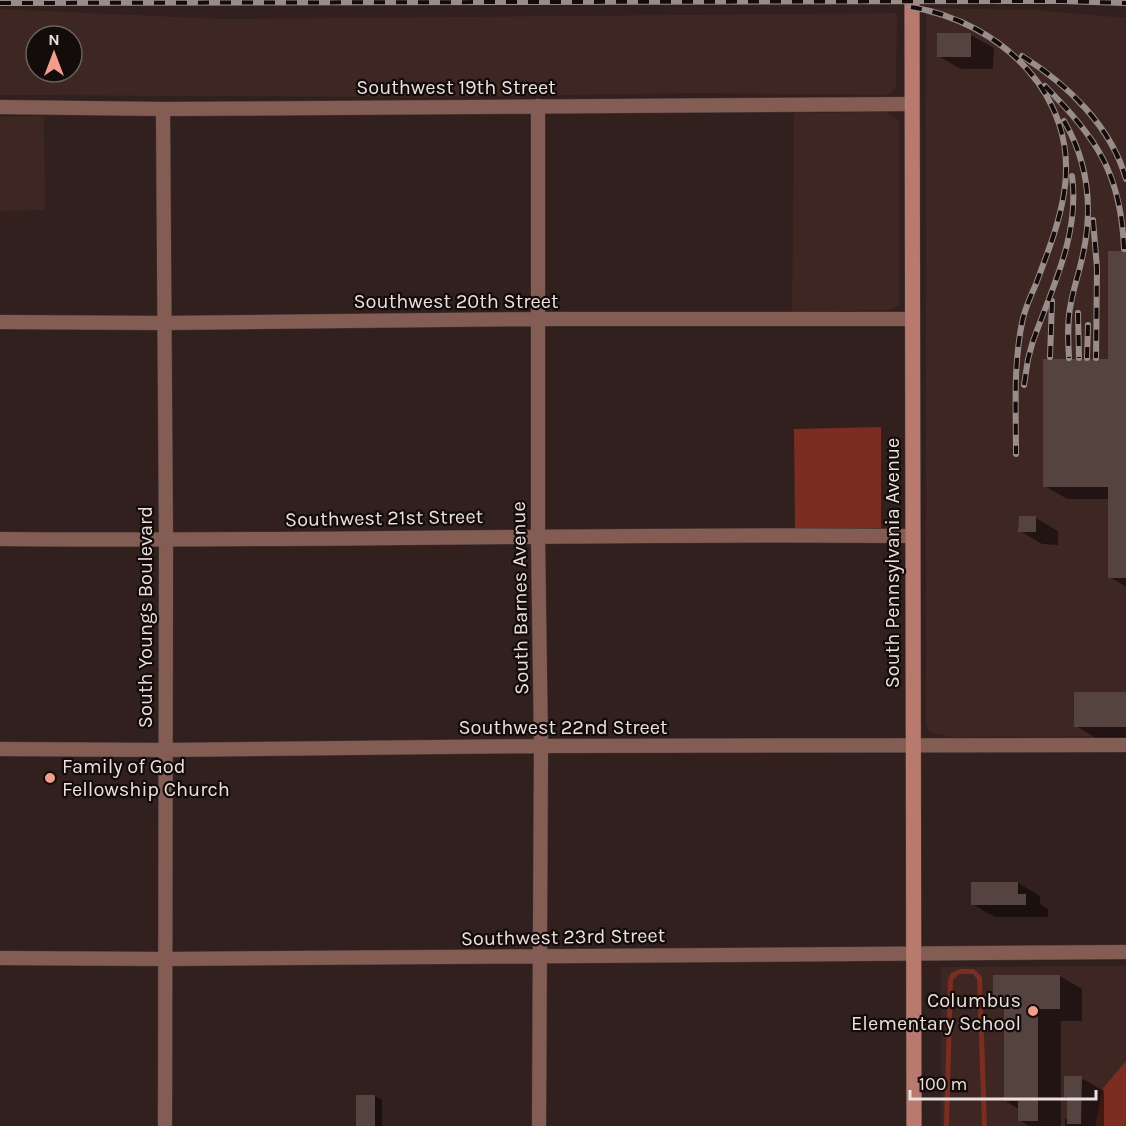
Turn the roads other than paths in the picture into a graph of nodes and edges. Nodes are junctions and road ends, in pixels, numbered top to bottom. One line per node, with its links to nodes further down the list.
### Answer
1 (912, 0): 2 (main road, South Pennsylvania Avenue)
2 (912, 104): 3 (street, Southwest 19th Street); 7 (main road, South Pennsylvania Avenue)
3 (538, 106): 5 (street, Southwest 19th Street); 6 (street, South Barnes Avenue)
4 (0, 107): 5 (street, Southwest 19th Street)
5 (163, 109): 9 (street, South Youngs Boulevard)
6 (538, 319): 7 (street, Southwest 20th Street); 9 (street, Southwest 20th Street); 10 (street, South Barnes Avenue)
7 (913, 319): 11 (main road, South Pennsylvania Avenue)
8 (0, 322): 9 (street, Southwest 20th Street)
9 (164, 323): 13 (street, South Youngs Boulevard)
10 (538, 536): 11 (street, Southwest 21st Street); 13 (street, Southwest 21st Street); 16 (street, South Barnes Avenue)
11 (913, 536): 14 (main road, South Pennsylvania Avenue)
12 (0, 538): 13 (street, Southwest 21st Street)
13 (166, 541): 18 (street, South Youngs Boulevard)
14 (913, 745): 15 (street, Southwest 22nd Street); 16 (street, Southwest 22nd Street); 19 (main road, South Pennsylvania Avenue)
15 (1126, 745)
16 (541, 746): 18 (street, Southwest 22nd Street); 21 (street, South Barnes Avenue)
17 (0, 749): 18 (street, Southwest 22nd Street)
18 (164, 750): 23 (street, South Youngs Boulevard)
19 (914, 952): 20 (street, Southwest 23rd Street); 21 (street, Southwest 23rd Street); 26 (main road, South Pennsylvania Avenue)
20 (1126, 952)
21 (539, 957): 23 (street, Southwest 23rd Street); 25 (street, South Barnes Avenue)
22 (0, 958): 23 (street, Southwest 23rd Street)
23 (166, 959): 24 (street, South Youngs Boulevard)
24 (165, 1126)
25 (539, 1126)
26 (914, 1126)

